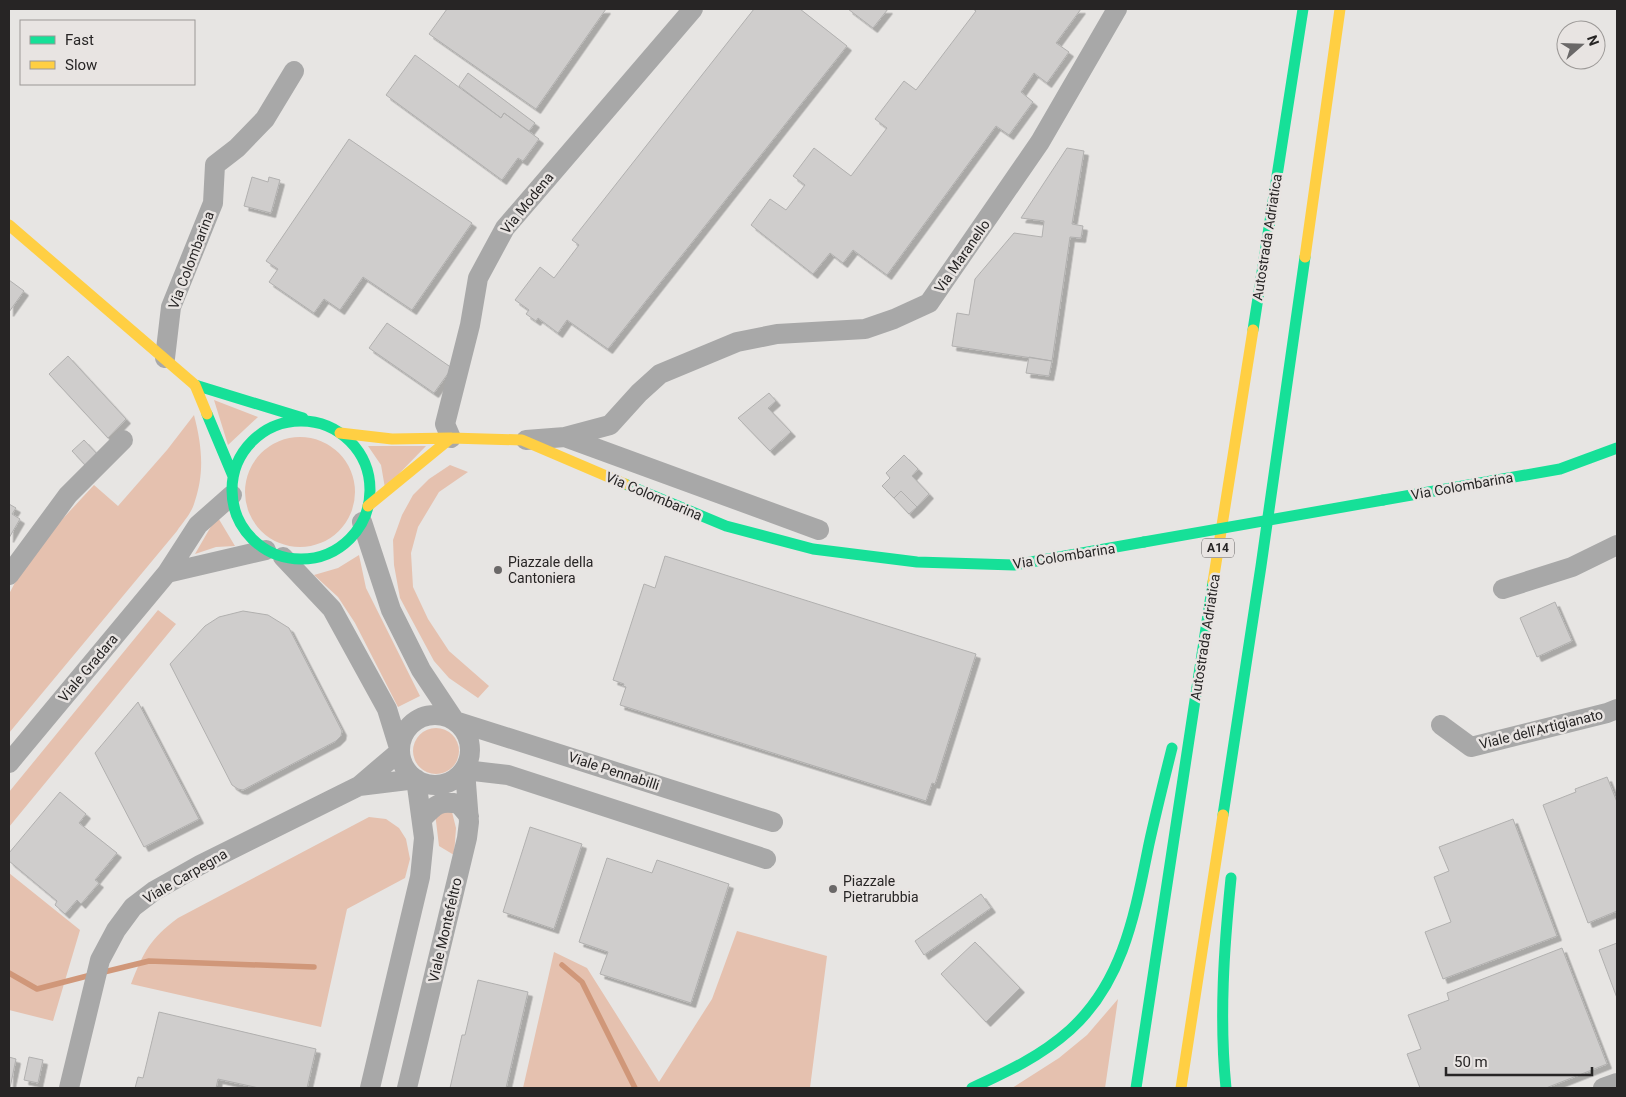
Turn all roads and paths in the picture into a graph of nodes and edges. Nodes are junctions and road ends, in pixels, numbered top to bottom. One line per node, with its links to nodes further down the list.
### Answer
1 (693, 9): 13 (street, Via Modena)
2 (1117, 9): 10 (street, Via Maranello)
3 (1303, 9): 22 (main road, Autostrada Adriatica / A14)
4 (1340, 9): 23 (main road)
5 (294, 71): 7 (street, Via Colombarina)
6 (9, 225): 7 (main road)
7 (165, 358): 8 (main road)
8 (194, 385): 9 (main road); 17 (main road)
9 (319, 423): 11 (main road); 17 (main road)
10 (610, 426): 12 (street, Via Colombarina)
11 (340, 433): 13 (main road, Via Colombarina); 18 (main road)
12 (565, 437): 15 (street, Via Colombarina); 19 (street, Via Colombarina)
13 (451, 438): 15 (main road, Via Colombarina); 18 (main road)
14 (123, 440): 25 (street)
15 (522, 440): 16 (main road, Via Colombarina, bridge)
16 (1617, 448)
17 (232, 486): 21 (main road); 24 (street, Viale Gradara)
18 (365, 514): 21 (main road); 29 (street)
19 (819, 530)
20 (1617, 545): 26 (street)
21 (275, 554): 24 (street); 32 (street)
22 (1217, 557): 27 (main road); 48 (main road, Autostrada Adriatica / A14)
23 (1261, 566): 35 (main road); 49 (main road)
24 (167, 573): 33 (street, Viale Gradara)
25 (9, 575)
26 (1503, 589)
27 (1183, 699)
28 (1617, 709): 30 (street, Viale dell'Artigianato)
29 (455, 721): 32 (street); 34 (street); 40 (street, Viale Pennabilli)
30 (1441, 725)
31 (1174, 736): 47 (main road)
32 (400, 751): 36 (street); 37 (street, Viale Carpegna)
33 (9, 763)
34 (465, 770): 36 (street); 38 (street, Viale Montefeltro); 41 (street)
35 (1241, 771)
36 (416, 780): 37 (street, Viale Carpegna); 39 (street)
37 (359, 786): 44 (street, Viale Carpegna)
38 (469, 816): 39 (street); 46 (street, Viale Montefeltro)
39 (422, 819): 45 (street)
40 (773, 822)
41 (766, 859)
42 (1232, 868): 50 (main road)
43 (1617, 1083): 51 (street)
44 (69, 1088)
45 (370, 1088)
46 (407, 1088)
47 (972, 1088)
48 (1136, 1088)
49 (1181, 1088)
50 (1226, 1088)
51 (1603, 1088)

